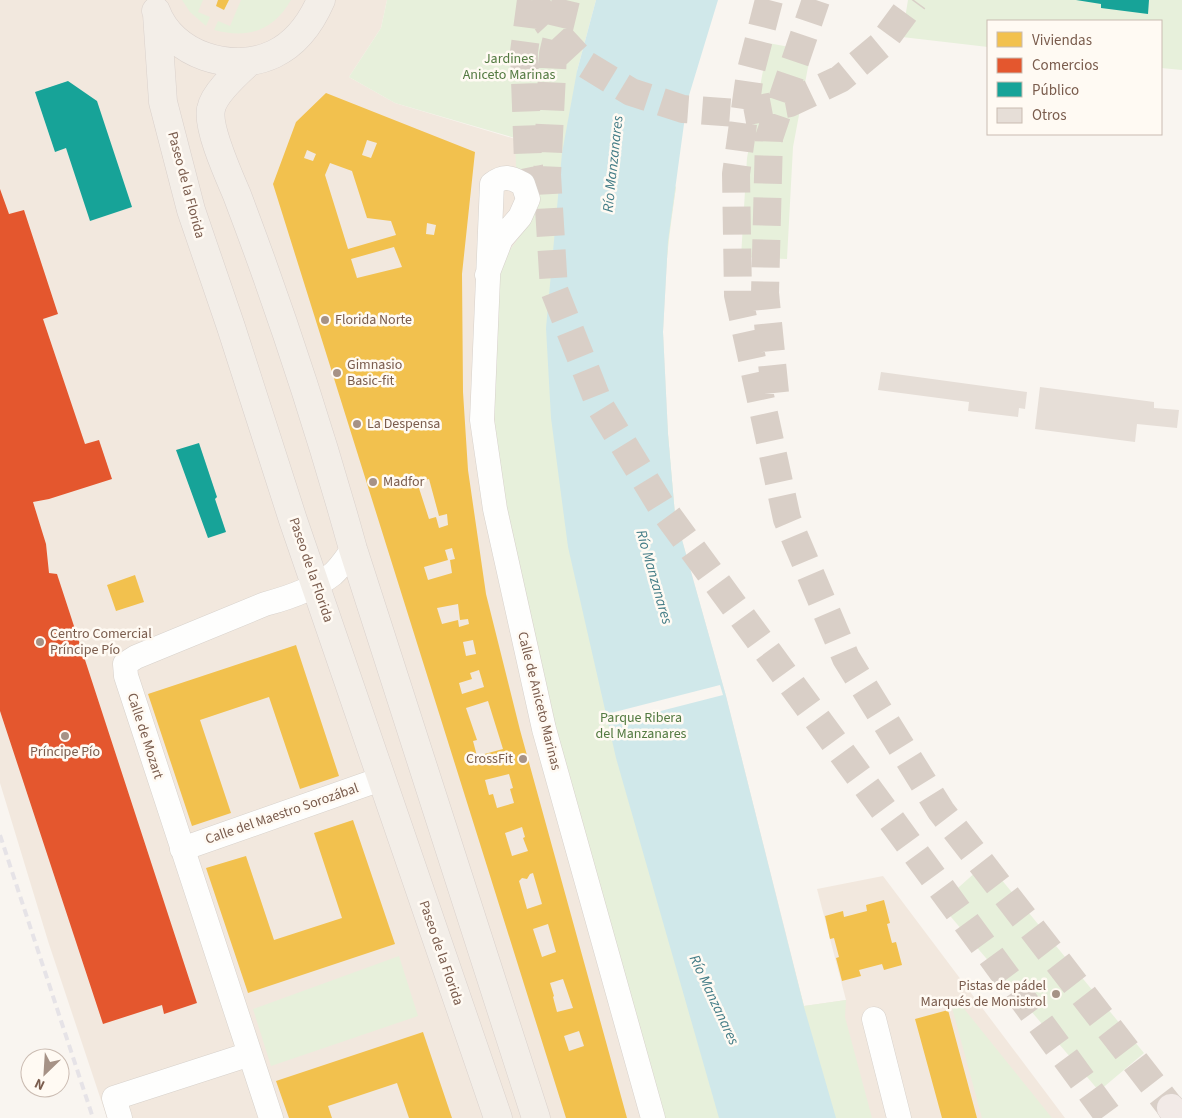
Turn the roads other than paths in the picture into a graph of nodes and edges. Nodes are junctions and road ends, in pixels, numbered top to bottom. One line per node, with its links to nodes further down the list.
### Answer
1 (321, 0): 3 (main road)
2 (154, 7): 3 (main road); 6 (main road, Paseo de la Florida)
3 (248, 62): 5 (main road)
4 (487, 275): 15 (street, Calle de Aniceto Marinas)
5 (353, 549): 6 (street, Calle de Mozart); 14 (main road)
6 (317, 586): 7 (main road, Paseo de la Florida); 8 (street, Calle de Mozart)
7 (381, 779): 8 (street, Calle del Maestro Sorozábal); 13 (main road, Paseo de la Florida)
8 (182, 850): 10 (street, Calle de Mozart)
9 (874, 1019): 16 (street)
10 (250, 1054): 11 (street); 12 (street, Calle de Mozart)
11 (120, 1118)
12 (271, 1118)
13 (498, 1118)
14 (536, 1118)
15 (653, 1118)
16 (899, 1118)

